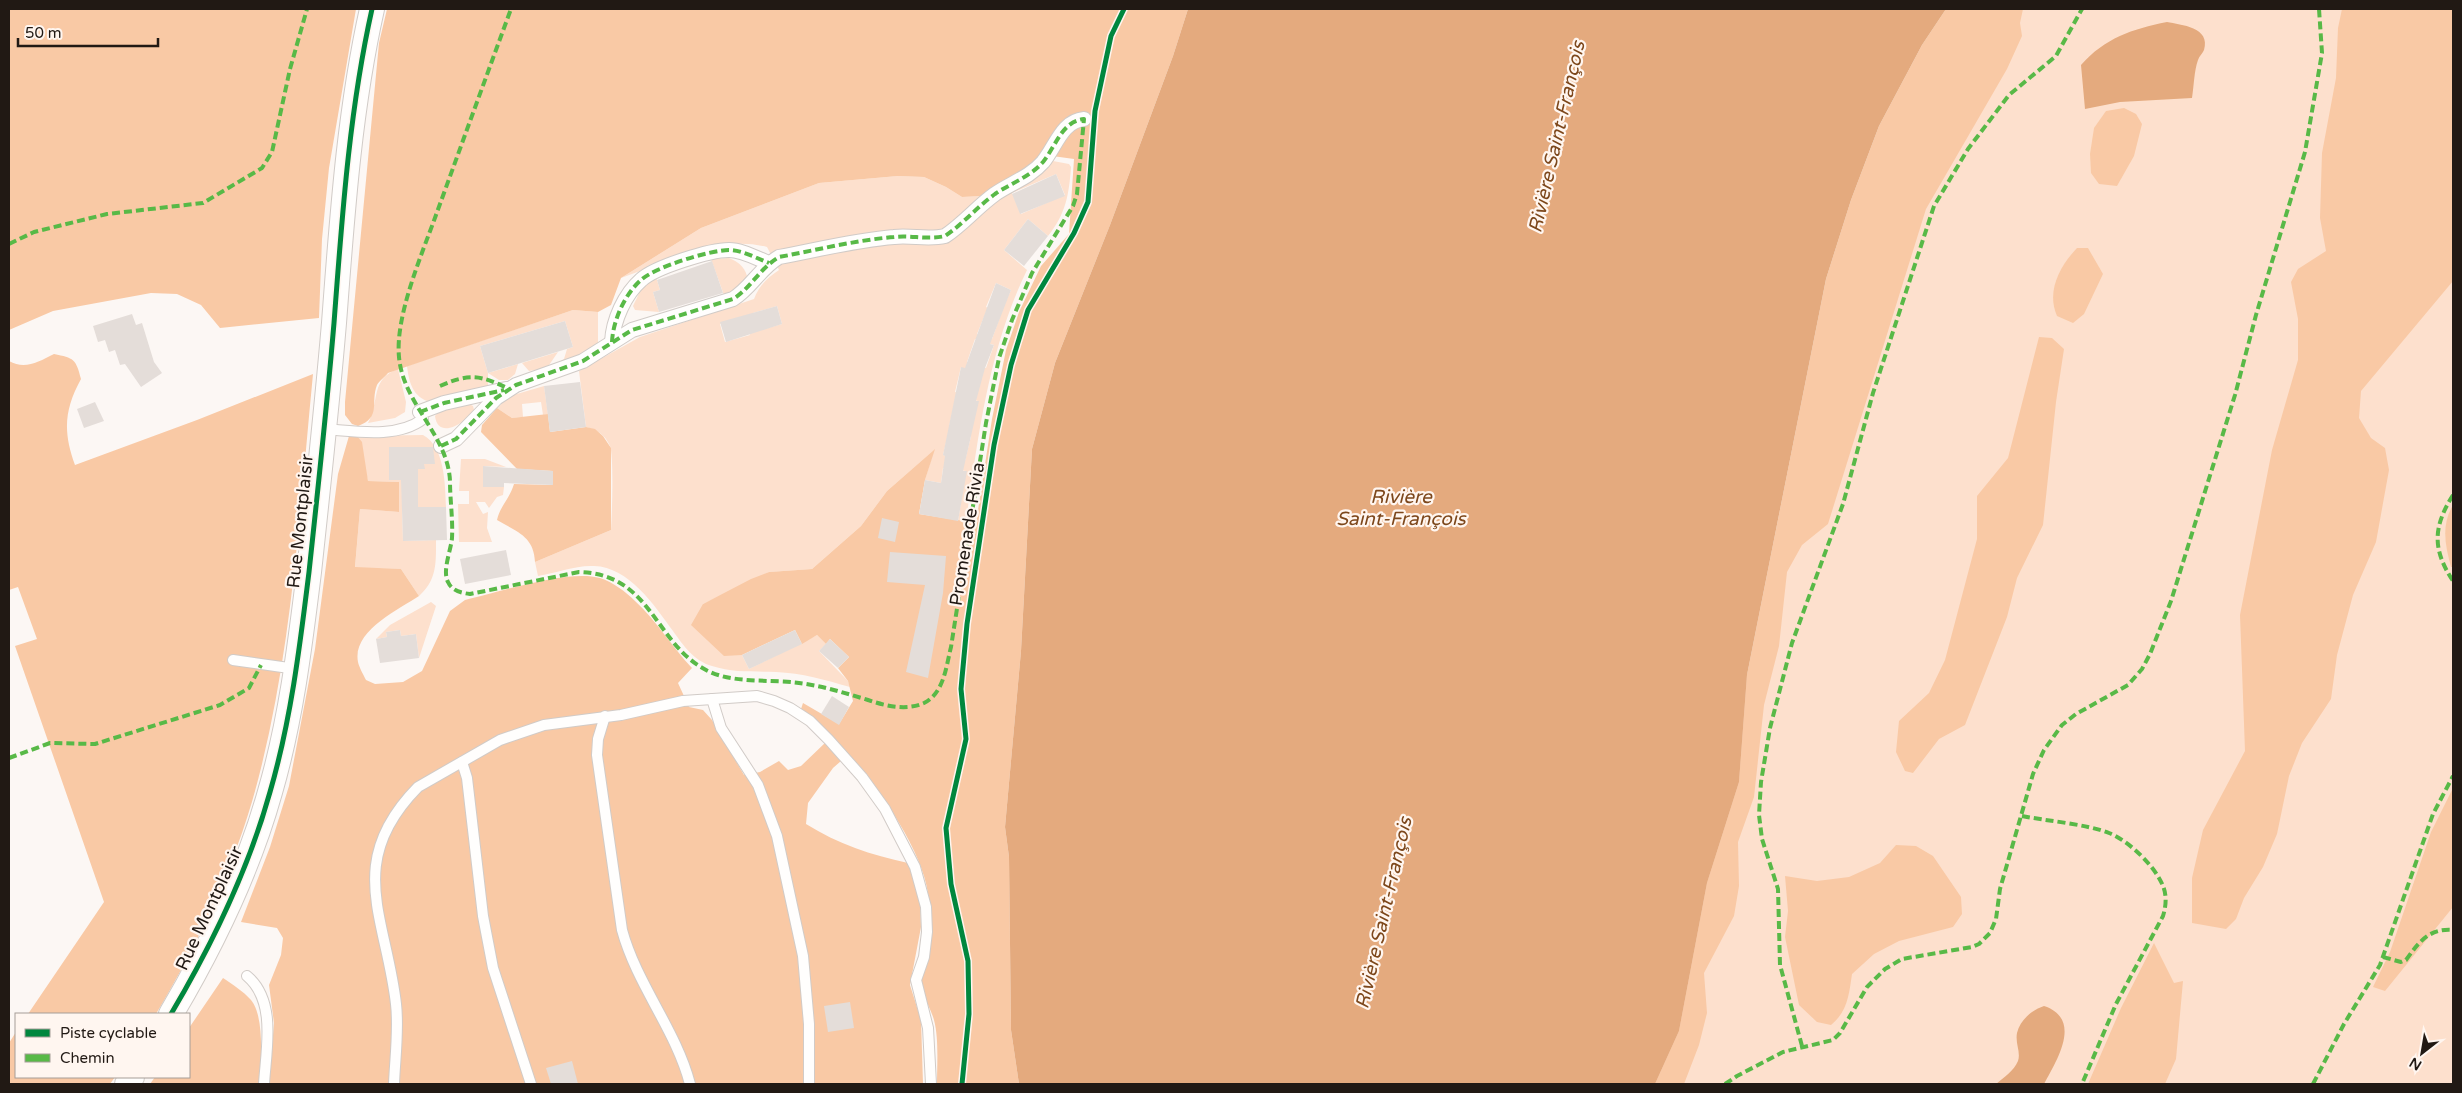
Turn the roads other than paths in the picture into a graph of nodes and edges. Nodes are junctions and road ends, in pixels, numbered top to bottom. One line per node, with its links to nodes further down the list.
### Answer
1 (372, 9): 7 (street, Rue Montplaisir)
2 (1084, 119): 3 (street)
3 (769, 263): 4 (street); 4 (street)
4 (612, 342): 5 (street)
5 (509, 389): 6 (street); 8 (street)
6 (422, 416): 7 (lane)
7 (324, 429): 10 (street, Rue Montplaisir)
8 (441, 446)
9 (233, 660): 10 (lane)
10 (296, 669): 15 (street, Rue Montplaisir)
11 (712, 699): 12 (lane); 20 (lane); 21 (lane)
12 (605, 716): 13 (lane); 19 (lane)
13 (462, 762): 17 (lane); 18 (lane)
14 (247, 976): 16 (lane)
15 (173, 1013)
16 (264, 1084)
17 (394, 1084)
18 (531, 1084)
19 (690, 1084)
20 (809, 1084)
21 (931, 1084)

